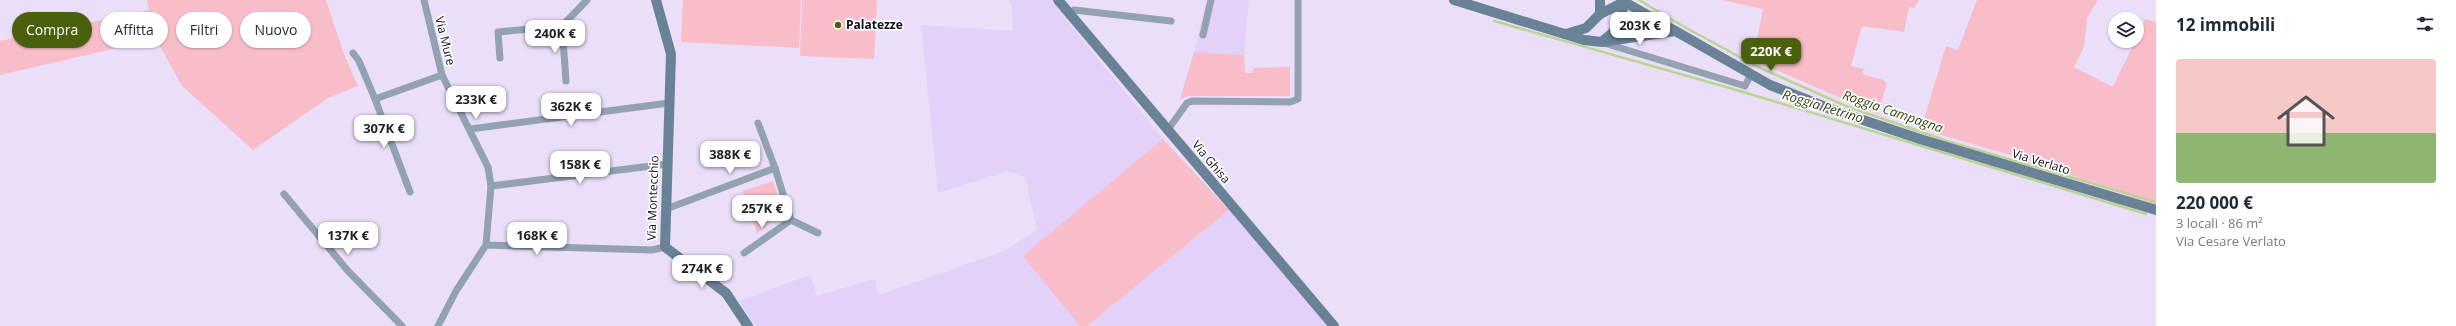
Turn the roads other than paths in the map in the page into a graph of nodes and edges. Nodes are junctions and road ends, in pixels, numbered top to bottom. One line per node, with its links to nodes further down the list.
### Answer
1 (424, 0): 21 (street, Via Mure)
2 (587, 0): 13 (street)
3 (656, 0): 24 (street, Via Montecchio)
4 (1058, 0): 10 (street, Via Ghisa)
5 (1211, 0): 16 (street)
6 (1298, 0): 27 (street)
7 (1454, 0): 15 (street)
8 (1600, 0): 11 (street)
9 (1623, 1): 11 (street); 14 (street, Via Verlato); 17 (street)
10 (1069, 14): 12 (street); 27 (street, Via Ghisa)
11 (1600, 14): 15 (street)
12 (1171, 21)
13 (562, 26): 19 (street); 22 (street)
14 (1675, 31): 17 (street); 20 (street, Via Verlato)
15 (1565, 34): 17 (street)
16 (1203, 35)
17 (1602, 42): 20 (street)
18 (353, 53): 23 (street)
19 (500, 58)
20 (1751, 74): 34 (street, Via Verlato)
21 (442, 75): 23 (street); 26 (street, Via Mure)
22 (566, 81)
23 (375, 99): 31 (street)
24 (669, 103): 26 (street); 28 (street, Via Montecchio)
25 (758, 124): 29 (street)
26 (470, 129): 30 (street, Via Mure)
27 (1166, 131): 43 (street, Via Ghisa)
28 (667, 164): 30 (street); 33 (street, Via Montecchio)
29 (775, 168): 33 (street); 35 (street)
30 (491, 186): 37 (street, Via Mure)
31 (410, 192)
32 (284, 194): 40 (street)
33 (666, 209): 38 (street, Via Montecchio)
34 (2156, 210)
35 (791, 220): 36 (street); 39 (street)
36 (818, 233)
37 (486, 245): 38 (street, Via Montecchio); 41 (street)
38 (665, 247): 42 (street)
39 (744, 252)
40 (402, 326)
41 (438, 326)
42 (748, 326)
43 (1334, 326)

